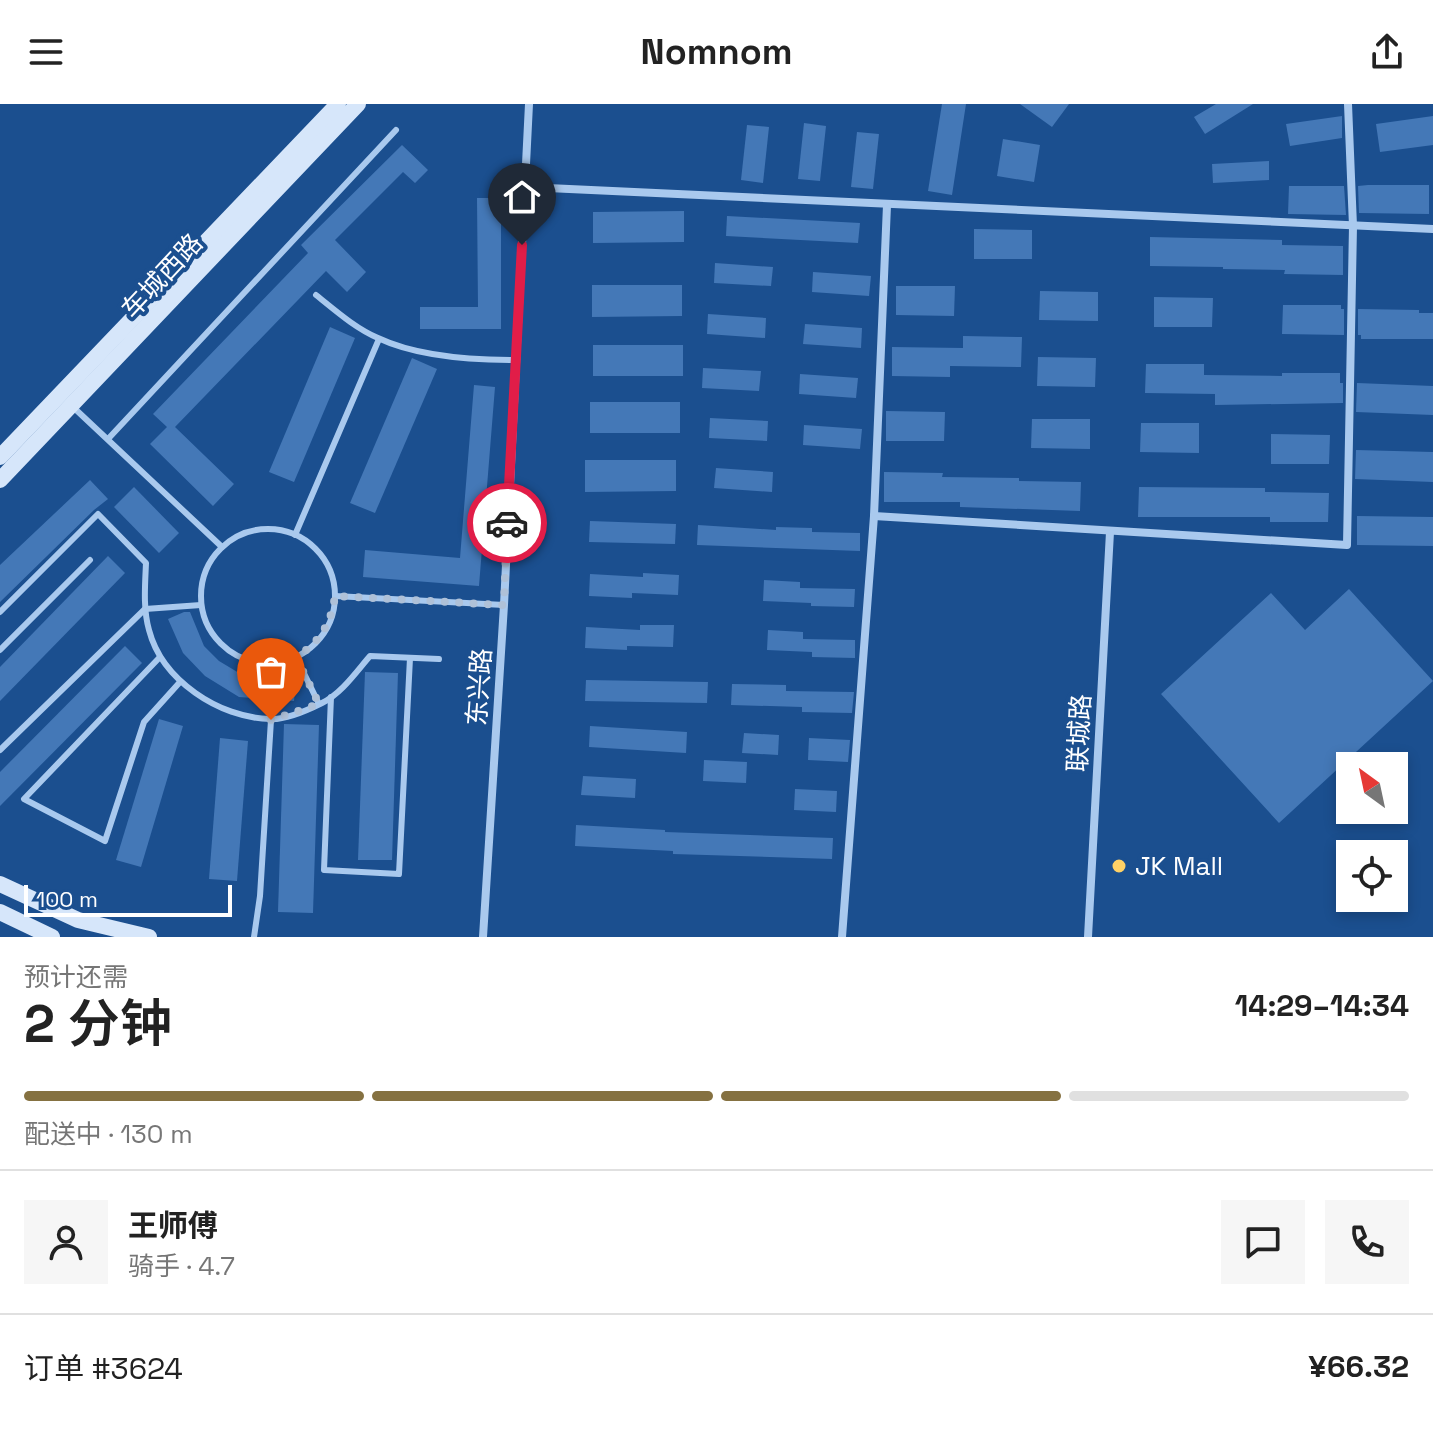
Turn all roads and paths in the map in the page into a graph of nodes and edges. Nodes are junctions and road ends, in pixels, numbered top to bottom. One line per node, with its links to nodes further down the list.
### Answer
1 (338, 104): 13 (main road, 车城西路)
2 (358, 104): 13 (main road, 车城西路)
3 (529, 104): 6 (street, 东兴路)
4 (1348, 104): 8 (street)
5 (396, 130): 14 (lane)
6 (526, 187): 7 (street); 12 (street, 东兴路)
7 (887, 205): 8 (street); 17 (street)
8 (1353, 226): 9 (street); 18 (street)
9 (1433, 229)
10 (316, 295): 11 (lane)
11 (379, 339): 12 (lane); 19 (lane)
12 (514, 360): 24 (street, 东兴路)
13 (66, 401): 14 (lane); 15 (main road, 车城西路); 16 (main road, 车城西路)
14 (108, 439): 20 (lane)
15 (0, 457)
16 (0, 480)
17 (874, 516): 18 (street); 44 (street)
18 (1110, 532): 45 (street, 联城路)
19 (295, 535): 20 (lane); 22 (lane)
20 (222, 547): 23 (lane)
21 (90, 560): 27 (lane)
22 (335, 596): 24 (lane); 29 (lane)
23 (201, 605): 25 (lane); 29 (lane)
24 (504, 605): 43 (street, 东兴路)
25 (145, 609): 26 (lane); 28 (lane); 36 (lane)
26 (0, 612)
27 (0, 650)
28 (160, 657): 32 (lane); 32 (lane)
29 (296, 657): 34 (lane)
30 (410, 658): 31 (lane); 33 (lane); 33 (lane)
31 (439, 659)
32 (180, 682): 35 (lane)
33 (331, 697): 34 (lane)
34 (319, 704): 35 (lane)
35 (271, 720): 42 (lane)
36 (0, 750)
37 (0, 884): 39 (main road)
38 (0, 912): 40 (main road)
39 (97, 931): 41 (main road)
40 (52, 937)
41 (149, 937)
42 (254, 937)
43 (483, 937)
44 (842, 937)
45 (1088, 937)

